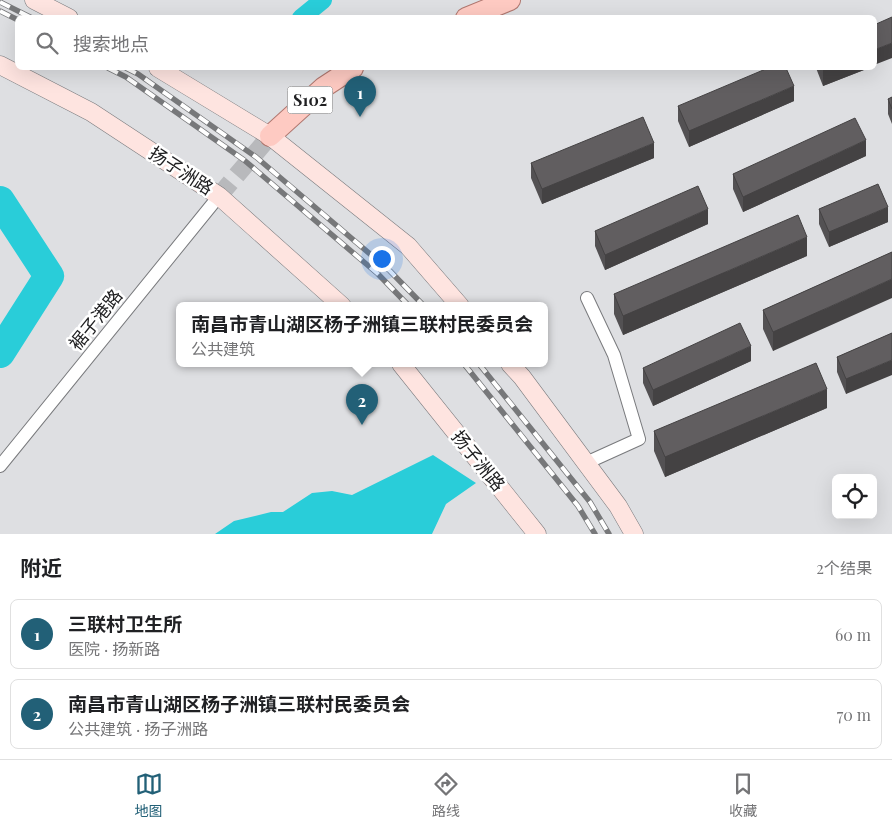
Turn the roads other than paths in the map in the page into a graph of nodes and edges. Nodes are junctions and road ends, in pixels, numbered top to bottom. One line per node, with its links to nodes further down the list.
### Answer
1 (34, 0): 3 (main road)
2 (510, 0): 4 (main road)
3 (63, 15)
4 (473, 15)
5 (0, 65): 9 (main road, 扬子洲路)
6 (161, 70): 8 (main road)
7 (349, 70): 8 (main road, S102)
8 (270, 136): 12 (main road)
9 (219, 196): 11 (main road, 扬子洲路); 16 (street, 裾子港路)
10 (587, 298): 15 (street)
11 (338, 302)
12 (457, 302)
13 (402, 367): 17 (main road, 扬子洲路)
14 (512, 367): 15 (main road)
15 (586, 463): 18 (main road)
16 (0, 466)
17 (537, 534)
18 (634, 534)

